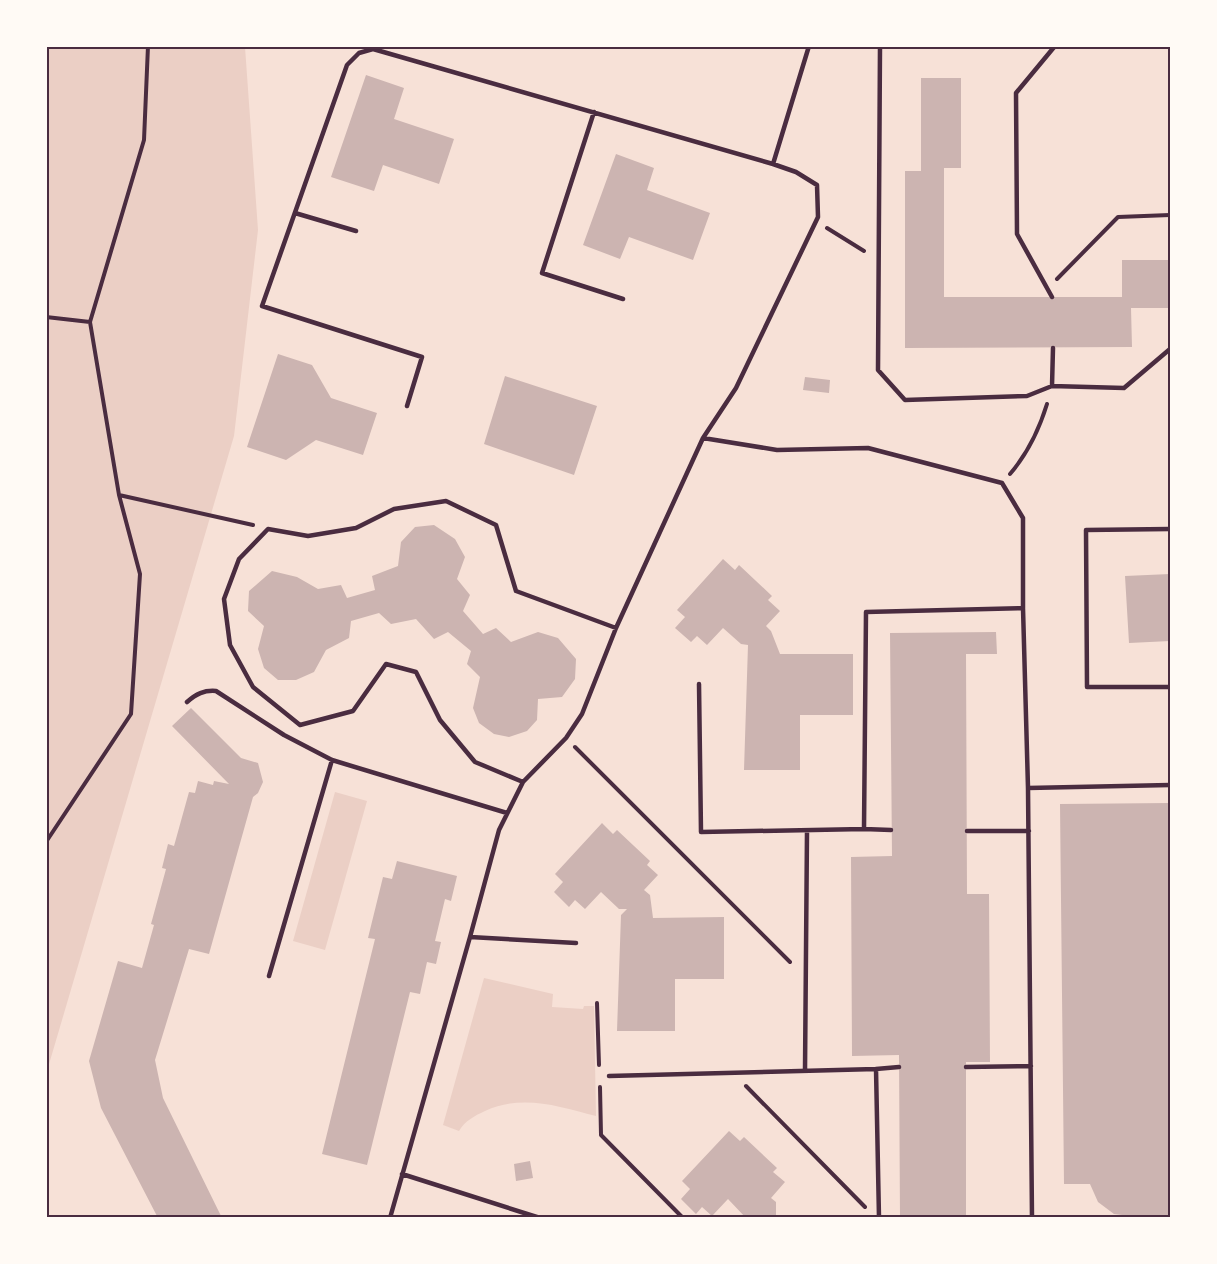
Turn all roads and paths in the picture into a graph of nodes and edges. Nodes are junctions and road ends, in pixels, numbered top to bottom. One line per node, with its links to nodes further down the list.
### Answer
1 (148, 46): 16 (path)
2 (809, 46): 6 (lane)
3 (880, 46): 11 (lane)
4 (1055, 46): 12 (lane)
5 (594, 112): 6 (lane); 7 (lane); 14 (lane)
6 (773, 164): 9 (lane)
7 (295, 213): 10 (lane); 20 (lane)
8 (1170, 215): 12 (path)
9 (816, 221): 11 (path); 21 (lane)
10 (356, 231)
11 (878, 260): 19 (lane)
12 (1048, 288): 13 (lane)
13 (1052, 297)
14 (623, 299)
15 (46, 317): 16 (path)
16 (90, 322): 23 (path)
17 (1053, 348): 19 (lane)
18 (1170, 349): 19 (lane)
19 (1052, 386): 22 (path)
20 (407, 406)
21 (704, 438): 22 (lane); 27 (lane)
22 (1002, 483): 26 (lane)
23 (119, 495): 24 (path); 42 (path)
24 (268, 529): 27 (lane); 33 (lane)
25 (1170, 530): 29 (lane)
26 (1023, 608): 35 (lane); 37 (lane)
27 (616, 628): 31 (lane)
28 (699, 684): 39 (lane)
29 (1170, 687)
30 (187, 702): 32 (lane)
31 (566, 738): 33 (lane); 46 (path)
32 (332, 760): 36 (lane); 45 (lane)
33 (522, 782): 36 (lane)
34 (1170, 785): 35 (lane)
35 (1028, 788): 41 (lane)
36 (507, 813): 43 (lane)
37 (864, 829): 38 (lane); 39 (lane)
38 (891, 830)
39 (807, 831): 46 (lane)
40 (967, 831): 41 (lane)
41 (1029, 831): 48 (lane)
42 (46, 842)
43 (470, 937): 44 (lane); 57 (lane)
44 (576, 943)
45 (269, 976)
46 (805, 977): 53 (lane)
47 (597, 1003): 51 (path)
48 (1031, 1066): 50 (lane); 63 (lane)
49 (899, 1067): 52 (lane)
50 (966, 1067)
51 (599, 1069)
52 (876, 1069): 53 (lane); 62 (lane)
53 (805, 1071): 54 (lane)
54 (732, 1073): 55 (lane); 58 (path)
55 (609, 1076)
56 (600, 1080): 61 (path)
57 (402, 1174): 59 (lane); 60 (lane)
58 (867, 1209)
59 (390, 1218)
60 (540, 1218)
61 (683, 1218)
62 (879, 1218)
63 (1032, 1218)

